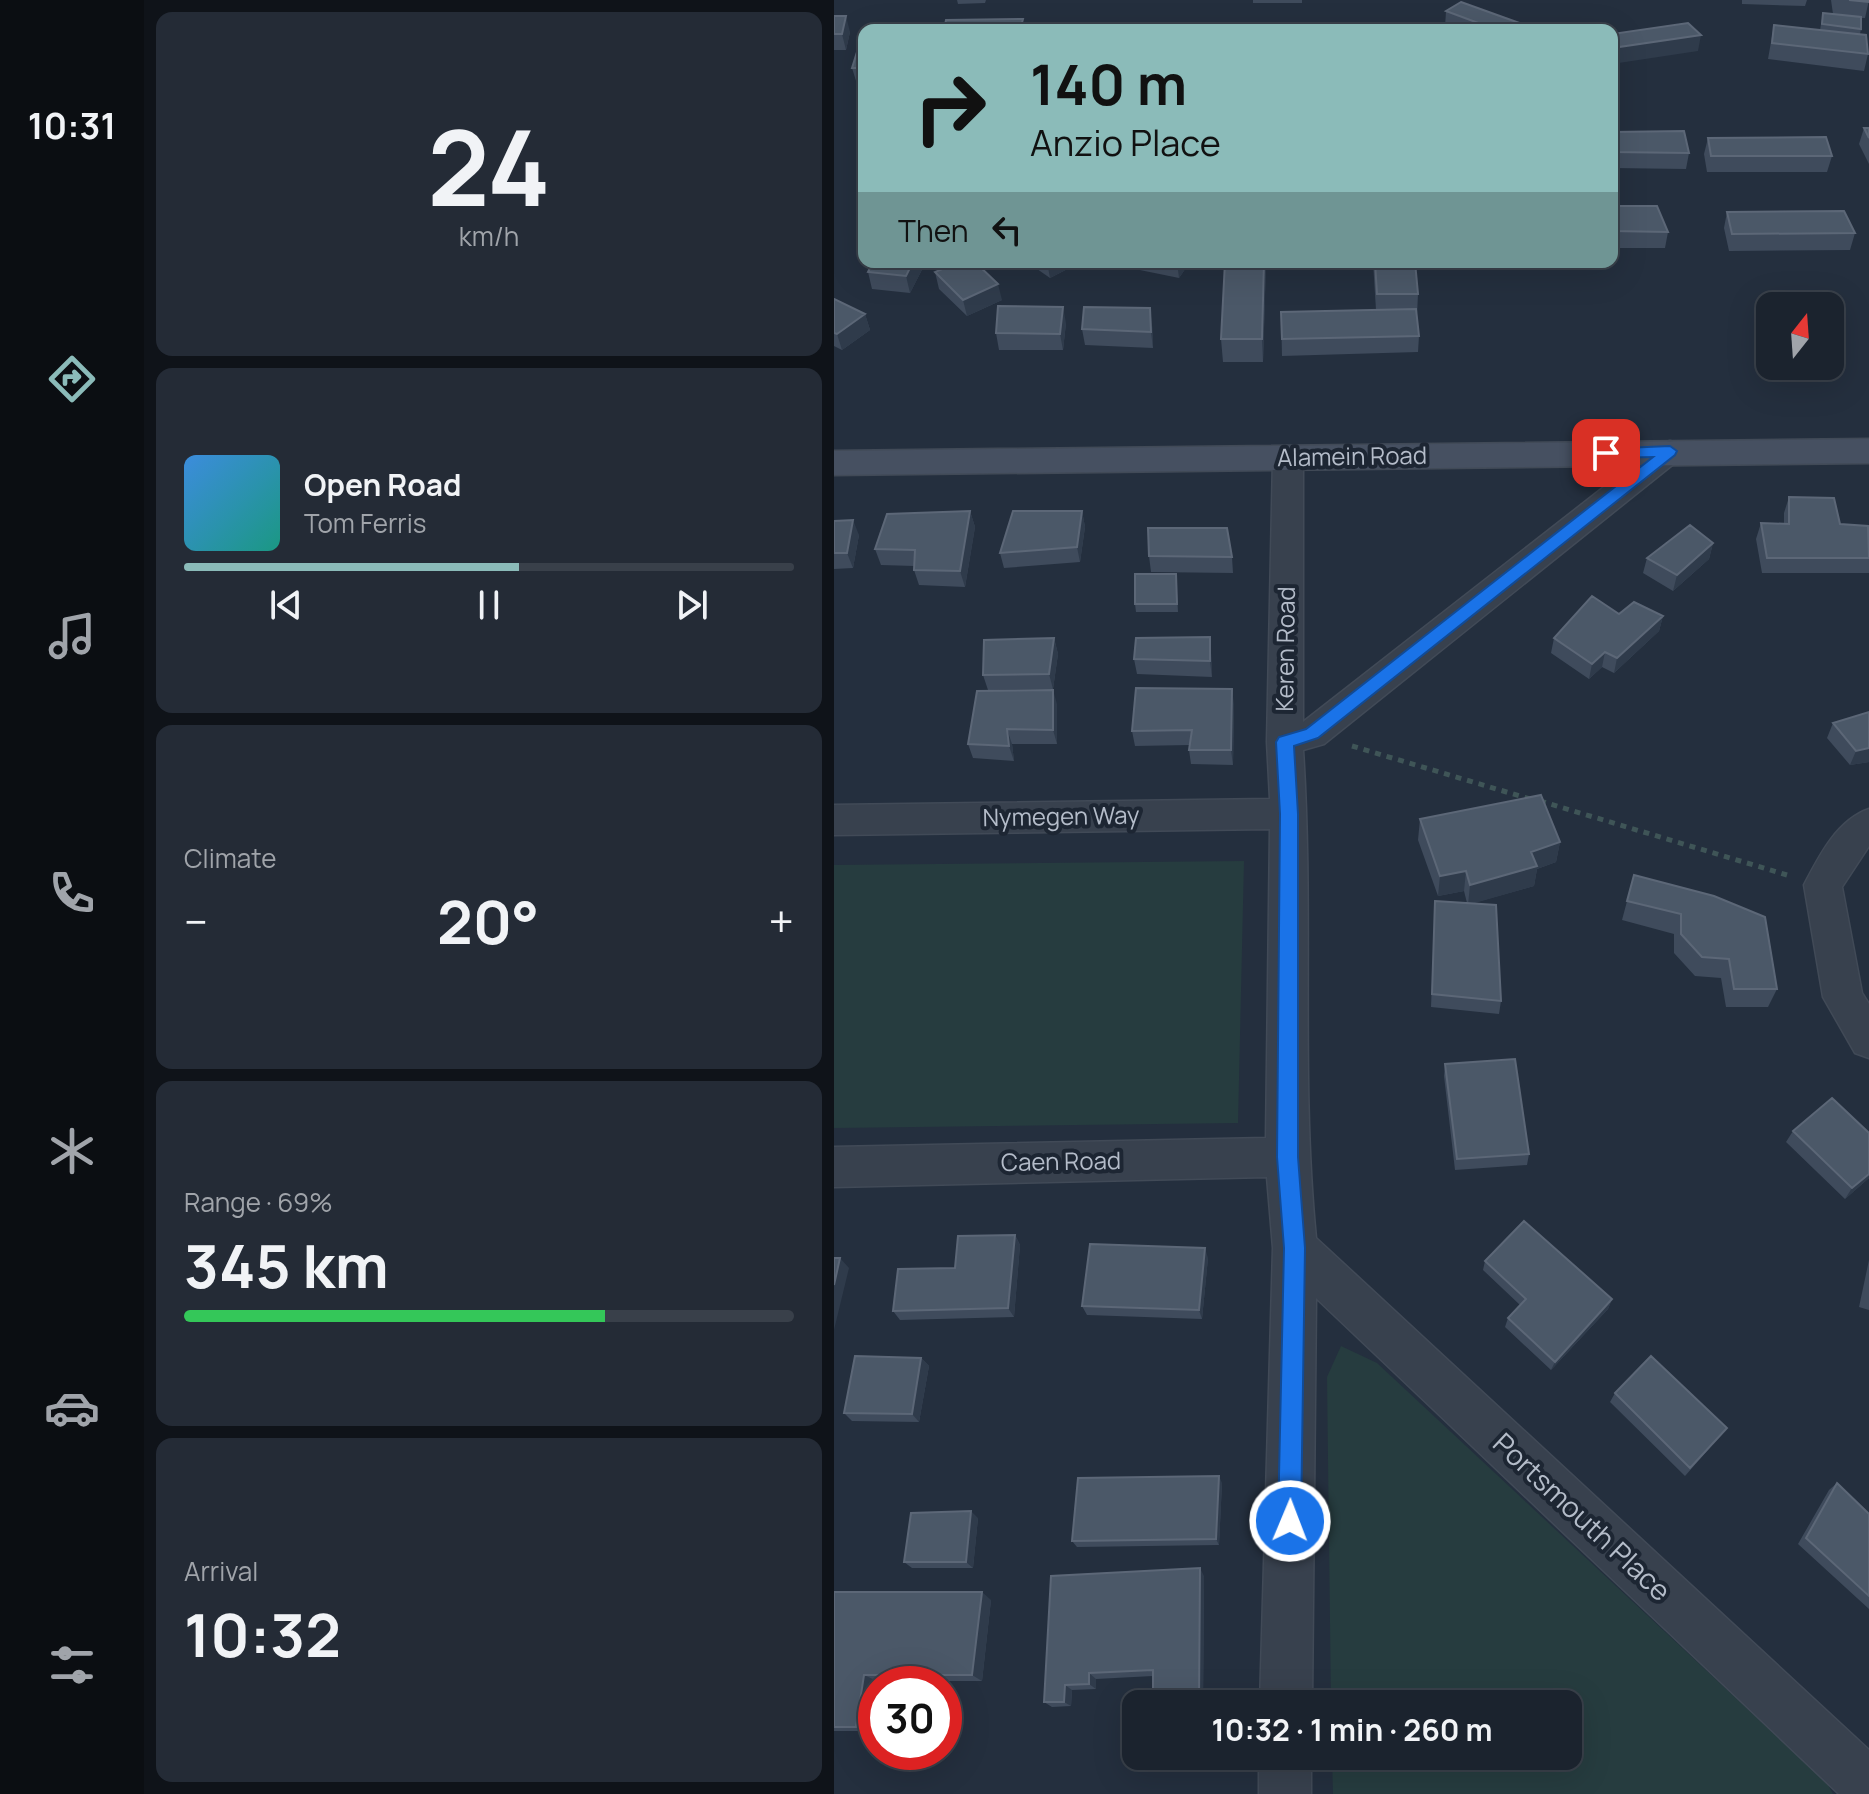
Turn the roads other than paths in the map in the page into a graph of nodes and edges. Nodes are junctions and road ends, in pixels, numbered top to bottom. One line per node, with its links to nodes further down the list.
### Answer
1 (1670, 451): 2 (street, Alamein Road); 3 (street, Alamein Road); 5 (street)
2 (1869, 451)
3 (1288, 458): 4 (street, Alamein Road); 5 (street, Keren Road)
4 (834, 463)
5 (1298, 738): 6 (street, Keren Road)
6 (1289, 814): 7 (street, Nymegen Way); 10 (street, Keren Road)
7 (834, 820)
8 (1869, 824): 9 (street)
9 (1869, 1040)
10 (1287, 1157): 11 (street, Caen Road); 12 (street, Keren Road)
11 (834, 1167)
12 (1295, 1248): 13 (street, Keren Road); 15 (street, Portsmouth Place)
13 (1286, 1690)
14 (1285, 1770): 16 (street)
15 (1869, 1786)
16 (1285, 1794)

